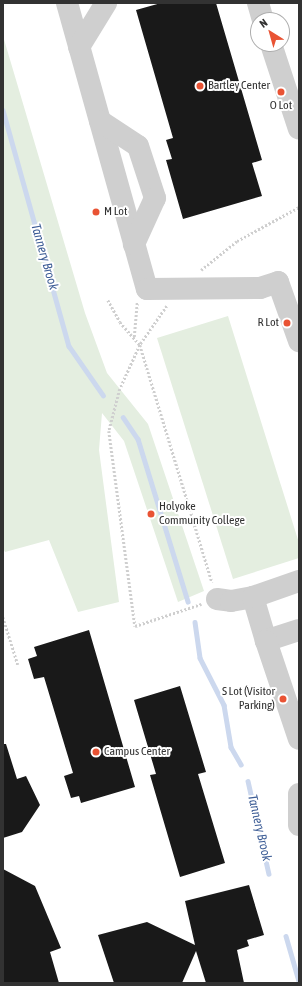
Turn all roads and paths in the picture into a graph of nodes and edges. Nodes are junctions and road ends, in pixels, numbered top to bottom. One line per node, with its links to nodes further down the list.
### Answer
1 (67, 3): 3 (lane)
2 (106, 3): 3 (lane)
3 (79, 46): 5 (lane)
4 (274, 52): 6 (lane)
5 (100, 121): 8 (lane); 8 (lane)
6 (299, 128)
7 (299, 207): 9 (path)
8 (134, 244): 14 (lane)
9 (195, 275)
10 (136, 297): 13 (path)
11 (108, 300): 13 (path)
12 (171, 302): 15 (path)
13 (134, 338): 15 (path)
14 (299, 341)
15 (140, 344): 18 (path); 18 (path)
16 (299, 581): 17 (lane)
17 (253, 596): 18 (lane); 21 (lane)
18 (211, 601)
19 (3, 617): 22 (path)
20 (299, 630): 21 (lane)
21 (266, 641): 23 (lane)
22 (18, 665)
23 (299, 739)
24 (299, 794): 25 (lane)
25 (299, 825)

